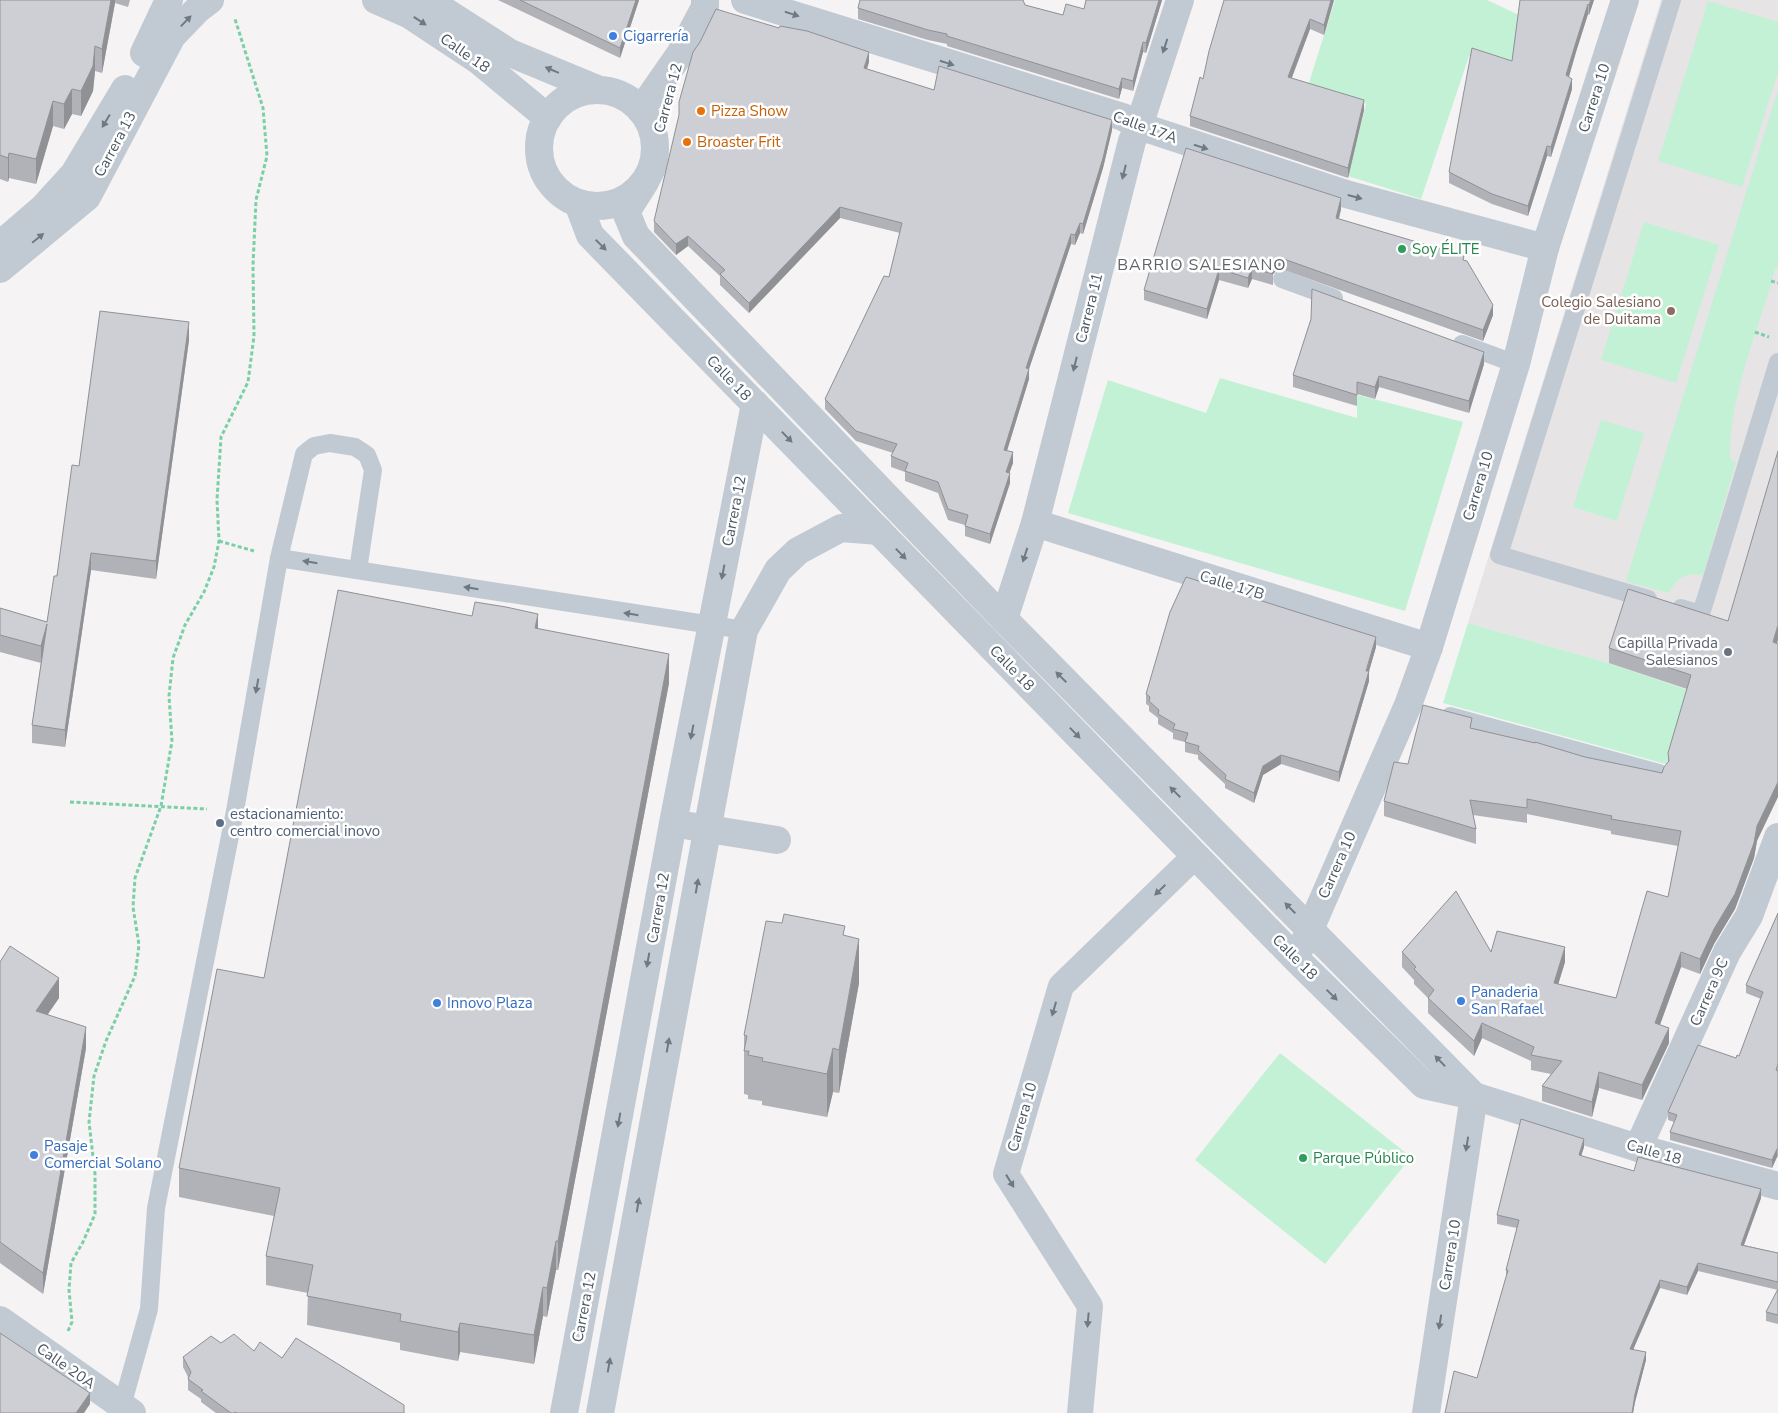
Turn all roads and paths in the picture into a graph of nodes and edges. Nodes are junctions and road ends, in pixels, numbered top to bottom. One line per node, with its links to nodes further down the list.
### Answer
1 (169, 0): 19 (street, Carrera 13, one-way to 19)
2 (210, 0): 21 (street, Carrera 13, one-way to 2)
3 (376, 0): 14 (street, Calle 18, one-way to 14)
4 (421, 0): 12 (street, Calle 18, one-way to 4)
5 (705, 0): 11 (street, Carrera 12)
6 (745, 0): 15 (street, Calle 17A, one-way to 15)
7 (1180, 0): 15 (street, Carrera 11, one-way to 15)
8 (1625, 0): 20 (street, Carrera 10)
9 (1672, 0): 27 (lane)
10 (234, 16): 32 (path)
11 (680, 54): 13 (street, Carrera 12); 16 (street, Carrera 12)
12 (597, 89): 13 (street); 14 (street)
13 (641, 110): 16 (street)
14 (548, 118): 18 (street)
15 (1140, 126): 20 (street, Calle 17A, one-way to 20); 30 (street, Carrera 11, one-way to 30)
16 (656, 142): 17 (street)
17 (645, 182): 18 (street); 35 (street, Calle 18)
18 (578, 203): 29 (street, Calle 18, one-way to 29)
19 (0, 245)
20 (1545, 248): 28 (street, Carrera 10)
21 (0, 269)
22 (1282, 279): 25 (lane)
23 (1771, 281): 24 (path)
24 (1778, 283)
25 (1348, 303)
26 (1450, 340): 28 (lane)
27 (1778, 362)
28 (1516, 364): 38 (street, Carrera 10)
29 (755, 404): 31 (street, Calle 18, one-way to 31); 36 (street, Carrera 12, one-way to 36)
30 (1034, 523): 35 (street, Carrera 11, one-way to 35); 38 (street, Calle 17B)
31 (879, 531): 37 (street); 48 (street, Calle 18, one-way to 48)
32 (219, 541): 33 (path); 42 (path)
33 (279, 558): 34 (lane, one-way to 33); 34 (lane); 43 (lane, one-way to 43)
34 (358, 570): 36 (lane, one-way to 34)
35 (1004, 619): 49 (street, Calle 18, one-way to 35)
36 (712, 626): 37 (lane); 44 (street, Carrera 12, one-way to 44)
37 (744, 630): 45 (street)
38 (1430, 648): 39 (street, Carrera 10)
39 (1421, 709): 40 (lane); 49 (street, Carrera 10)
40 (1659, 774)
41 (70, 802): 42 (path)
42 (161, 806): 43 (path); 55 (path)
43 (236, 811): 56 (lane)
44 (673, 823): 45 (street); 57 (street, Carrera 12, one-way to 57)
45 (708, 828): 47 (street); 58 (street, one-way to 45)
46 (1778, 837): 52 (street, Carrera 9C)
47 (777, 840)
48 (1195, 856): 50 (street, Calle 18); 59 (street, Carrera 10, one-way to 59)
49 (1309, 928): 50 (street, Carrera 10); 51 (street, Calle 18, one-way to 49)
50 (1297, 960): 51 (street, Calle 18, one-way to 51)
51 (1474, 1096): 52 (street, Calle 18); 60 (street, Carrera 10, one-way to 60)
52 (1638, 1148): 53 (street, Calle 18)
53 (1778, 1186)
54 (0, 1320): 55 (street, Calle 20A)
55 (54, 1358): 56 (street, Calle 20A)
56 (124, 1411)
57 (564, 1413)
58 (600, 1413)
59 (1080, 1413)
60 (1426, 1413)

